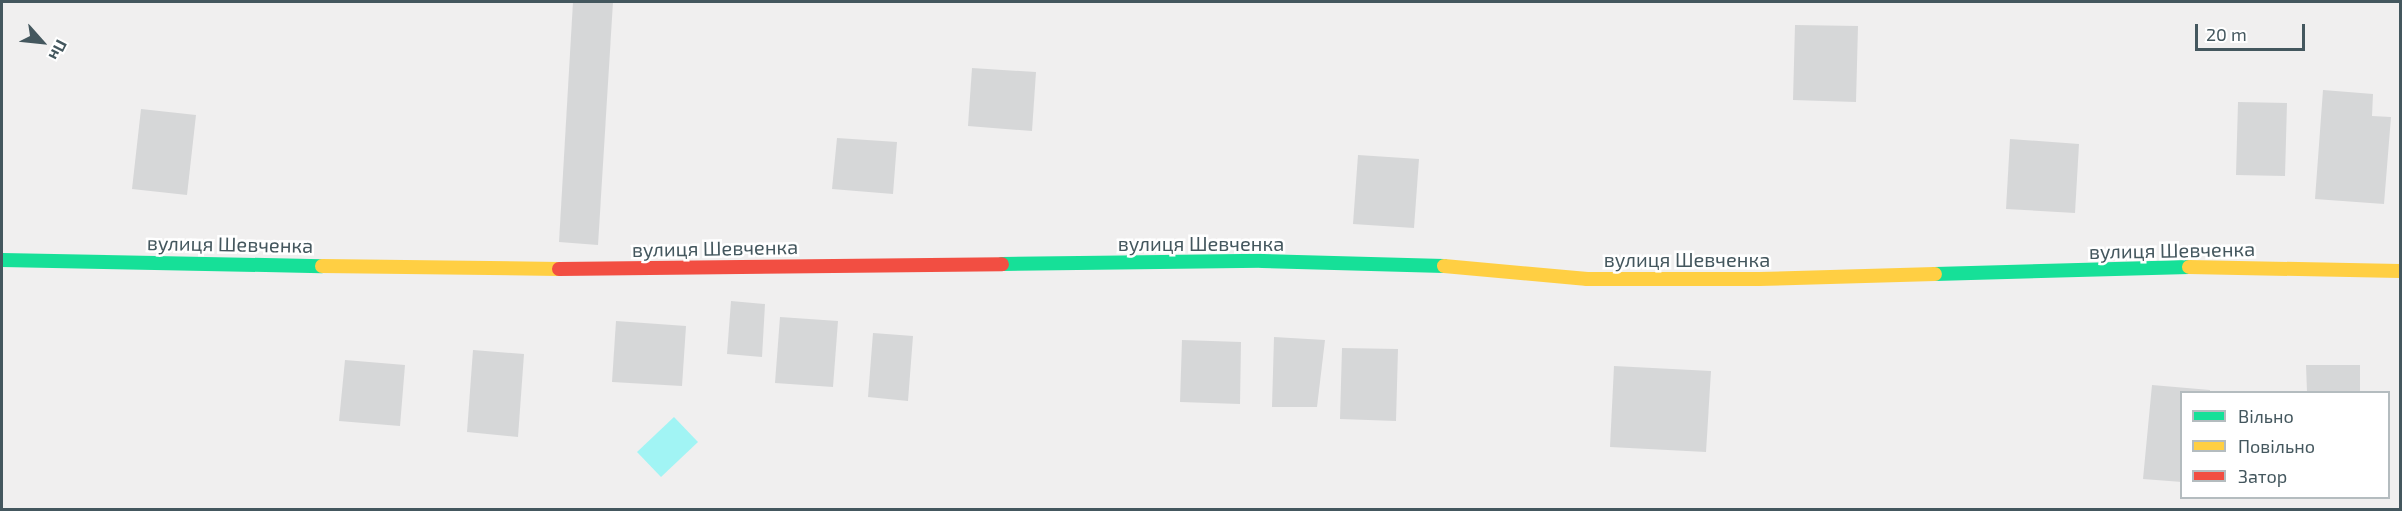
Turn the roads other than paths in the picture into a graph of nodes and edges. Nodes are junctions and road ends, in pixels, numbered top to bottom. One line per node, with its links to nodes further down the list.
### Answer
1 (2, 260): 2 (street, вулиця Шевченка)
2 (2400, 271)

